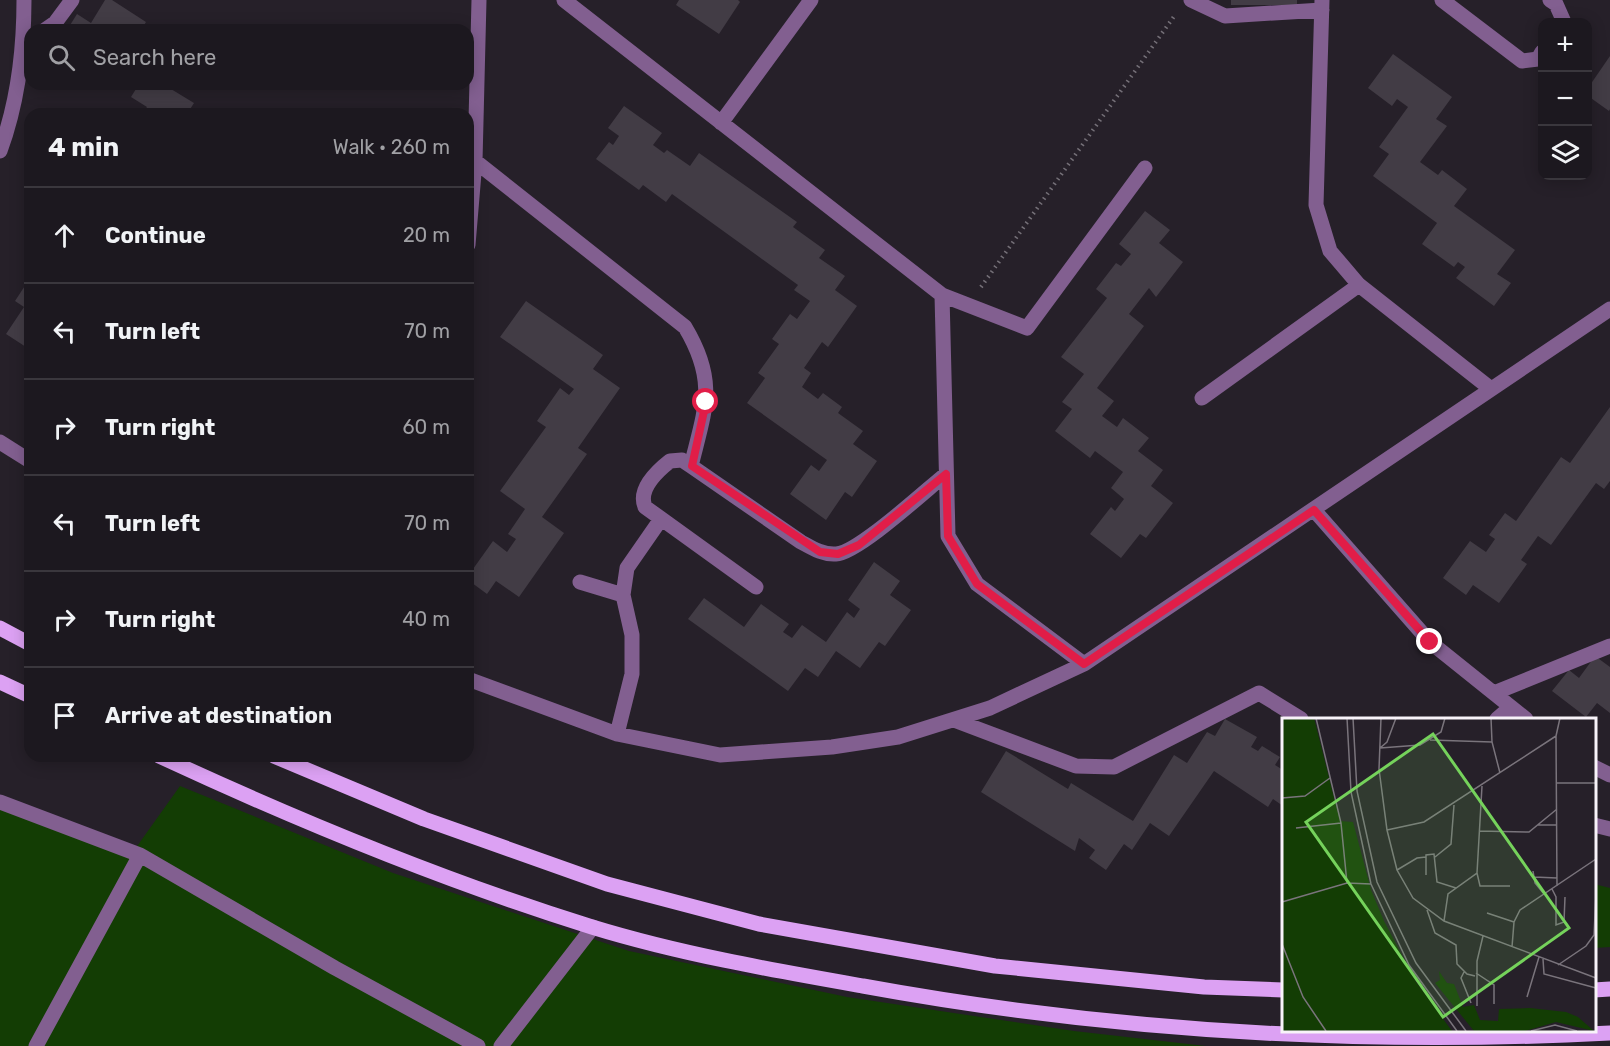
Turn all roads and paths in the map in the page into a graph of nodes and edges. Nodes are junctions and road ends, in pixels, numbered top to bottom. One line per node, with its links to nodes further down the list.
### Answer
1 (24, 0): 11 (street)
2 (72, 0): 12 (street)
3 (479, 0): 17 (street)
4 (564, 0): 15 (street)
5 (811, 0): 15 (street)
6 (1442, 0): 14 (street)
7 (1550, 0): 10 (street)
8 (1185, 5): 9 (street); 22 (path)
9 (1322, 5): 20 (street)
10 (1562, 18)
11 (26, 24)
12 (54, 24)
13 (24, 56): 16 (street)
14 (1538, 59)
15 (721, 123): 21 (street)
16 (0, 151)
17 (475, 161): 19 (street); 28 (street)
18 (1145, 168): 22 (street)
19 (474, 173)
20 (1359, 285): 24 (street); 25 (street)
21 (942, 295): 22 (street); 29 (street)
22 (968, 305)
23 (1610, 309): 24 (street)
24 (1491, 390): 30 (street)
25 (1202, 398)
26 (0, 442): 27 (street)
27 (24, 457)
28 (692, 466): 29 (street); 31 (street)
29 (946, 474): 38 (street)
30 (1314, 510): 38 (street); 42 (street)
31 (661, 519): 33 (street); 34 (street)
32 (580, 582): 34 (street)
33 (756, 587)
34 (623, 595): 48 (street)
35 (0, 628): 36 (main road)
36 (24, 641)
37 (1610, 646): 42 (street)
38 (1084, 664): 47 (street)
39 (474, 681): 48 (street)
40 (0, 682): 41 (main road)
41 (24, 693)
42 (1494, 693): 43 (street)
43 (1510, 707): 45 (street); 46 (street)
44 (1299, 718): 47 (street)
45 (1498, 718)
46 (1525, 718)
47 (954, 720): 48 (street)
48 (617, 734)
49 (172, 762): 57 (main road)
50 (288, 762): 59 (main road)
51 (1595, 768): 52 (street)
52 (1610, 775)
53 (0, 802): 56 (street)
54 (1595, 825): 55 (street)
55 (1610, 829)
56 (140, 855): 62 (street); 63 (street)
57 (593, 927): 61 (main road); 64 (street)
58 (1610, 989): 60 (main road)
59 (1282, 990)
60 (1595, 990)
61 (1610, 1033)
62 (36, 1046)
63 (478, 1046)
64 (501, 1046)

